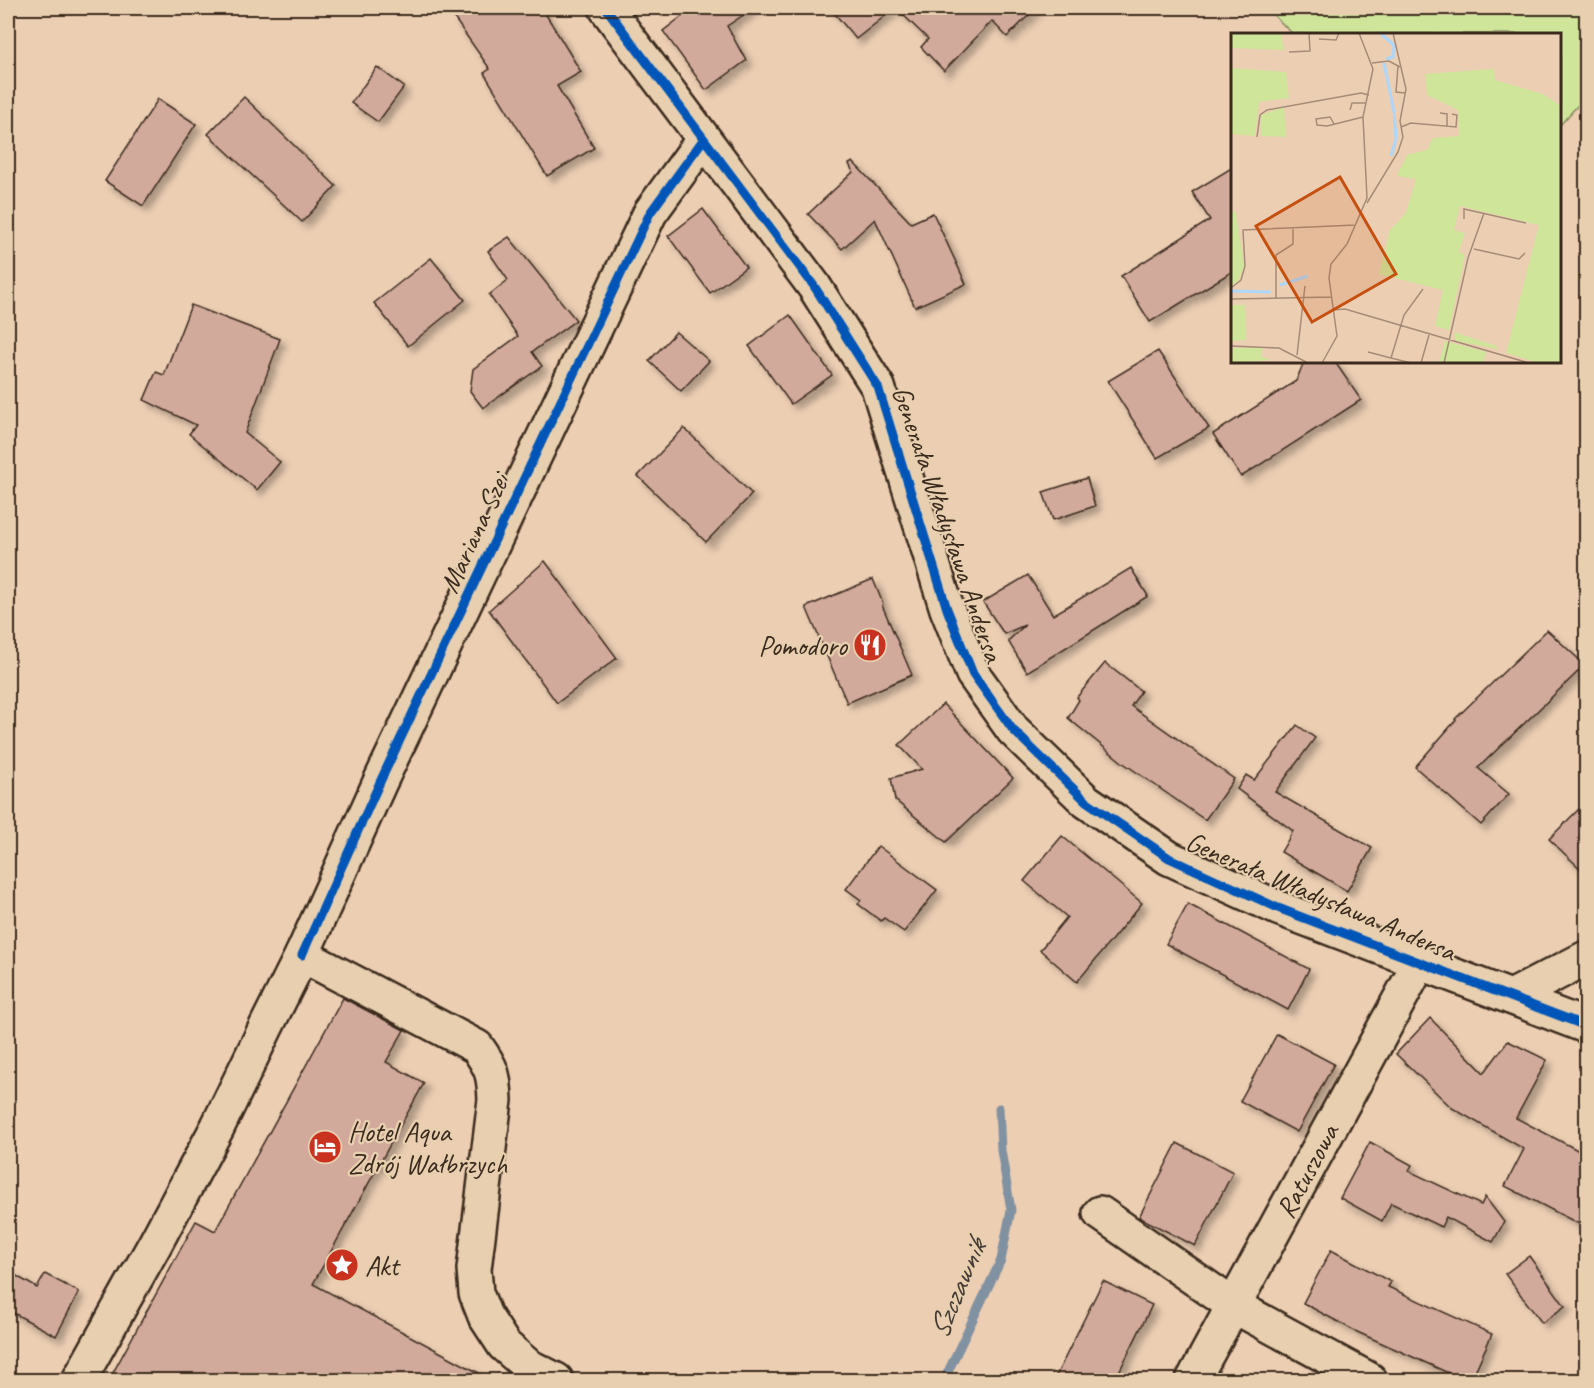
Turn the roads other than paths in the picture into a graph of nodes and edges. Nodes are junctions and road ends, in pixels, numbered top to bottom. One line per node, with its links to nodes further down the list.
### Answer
1 (606, 8): 2 (street, Generała Władysława Andersa)
2 (703, 140): 3 (street, Mariana Szei); 5 (street, Generała Władysława Andersa)
3 (302, 955): 10 (street, Mariana Szei); 11 (street)
4 (1587, 958): 6 (street)
5 (1420, 962): 6 (street, Generała Władysława Andersa); 9 (street, Ratuszowa)
6 (1511, 997): 7 (street, Generała Władysława Andersa)
7 (1587, 1026)
8 (1100, 1214): 9 (street)
9 (1234, 1306): 12 (street, Ratuszowa); 13 (street)
10 (79, 1380)
11 (556, 1380)
12 (1193, 1380)
13 (1370, 1380)

